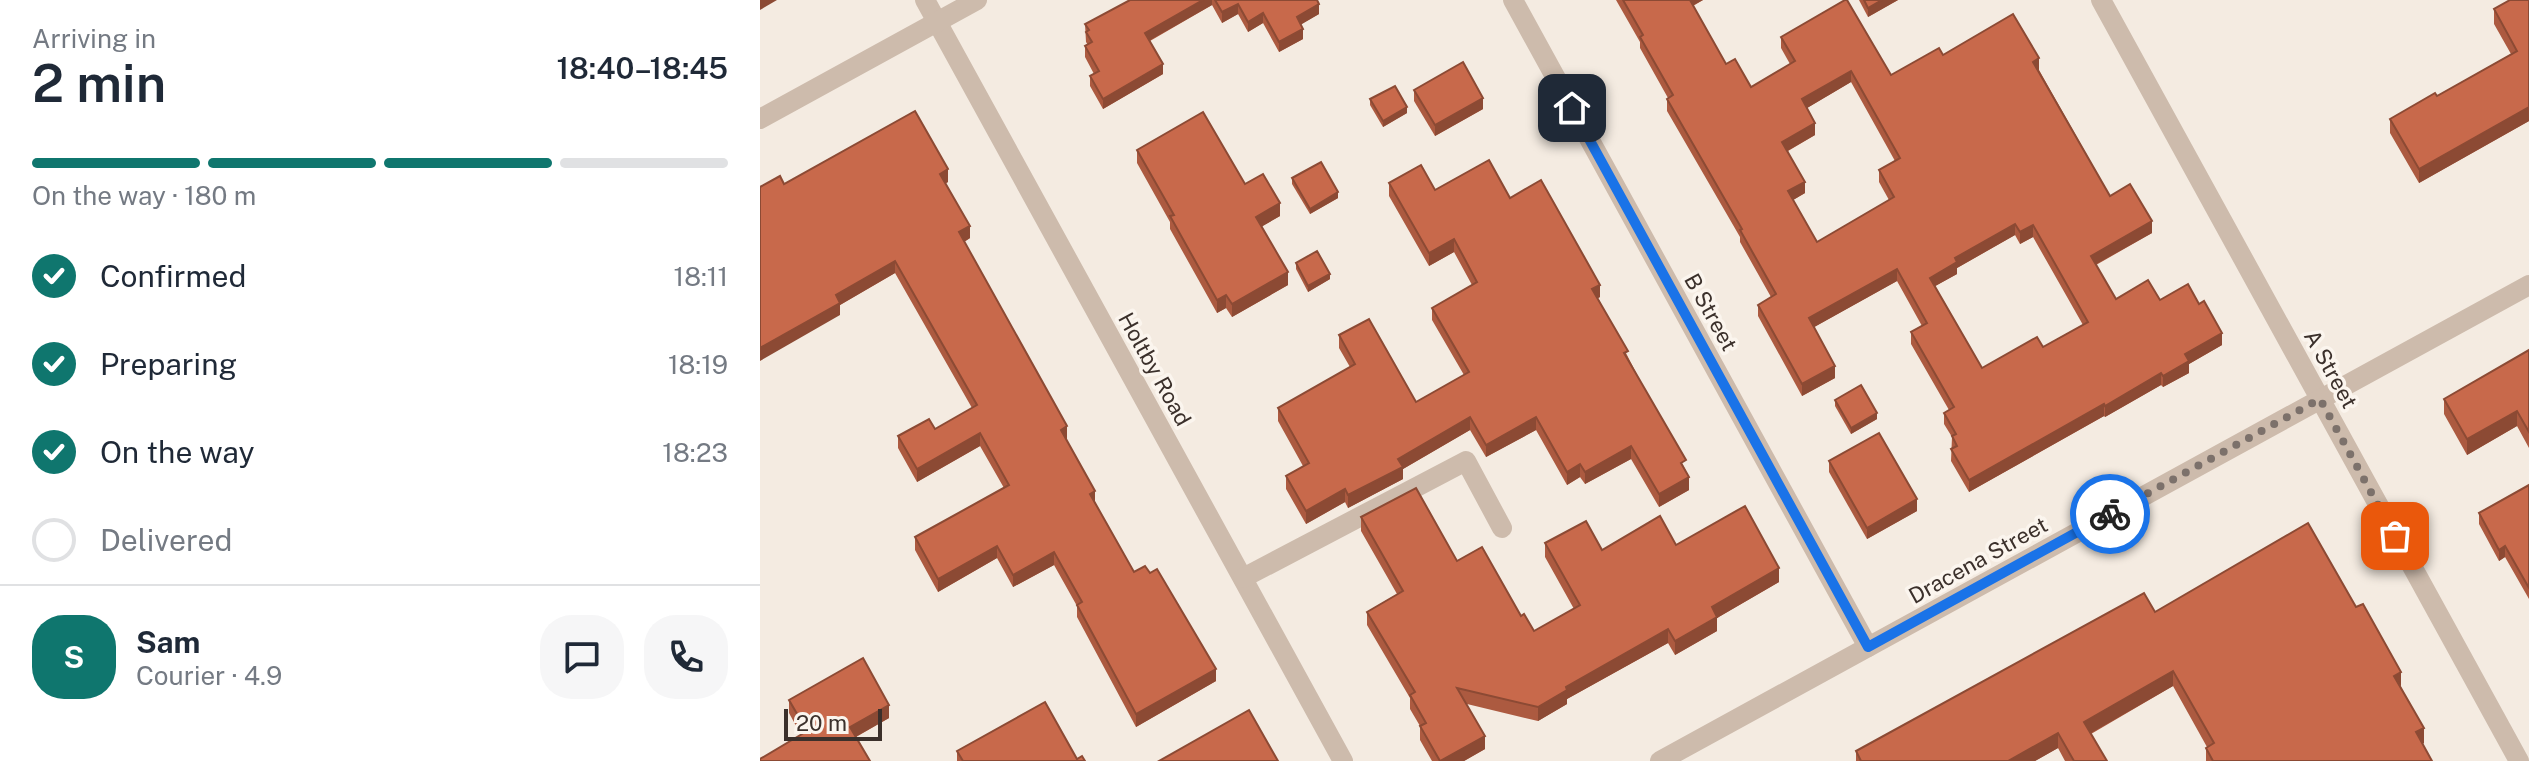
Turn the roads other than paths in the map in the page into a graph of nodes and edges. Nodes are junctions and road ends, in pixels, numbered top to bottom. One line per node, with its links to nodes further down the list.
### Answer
1 (925, 0): 5 (street, Holtby Road)
2 (977, 0): 5 (street)
3 (1513, 0): 11 (street, B Street)
4 (2101, 0): 8 (street, A Street)
5 (937, 22): 6 (street); 10 (street, Holtby Road)
6 (760, 119)
7 (2529, 285): 8 (street, Dracena Street)
8 (2320, 399): 11 (street, Dracena Street); 14 (street, A Street)
9 (1502, 528): 10 (street)
10 (1243, 578): 12 (street, Holtby Road)
11 (1868, 647): 13 (street, Dracena Street)
12 (1343, 761)
13 (1660, 761)
14 (2519, 761)

